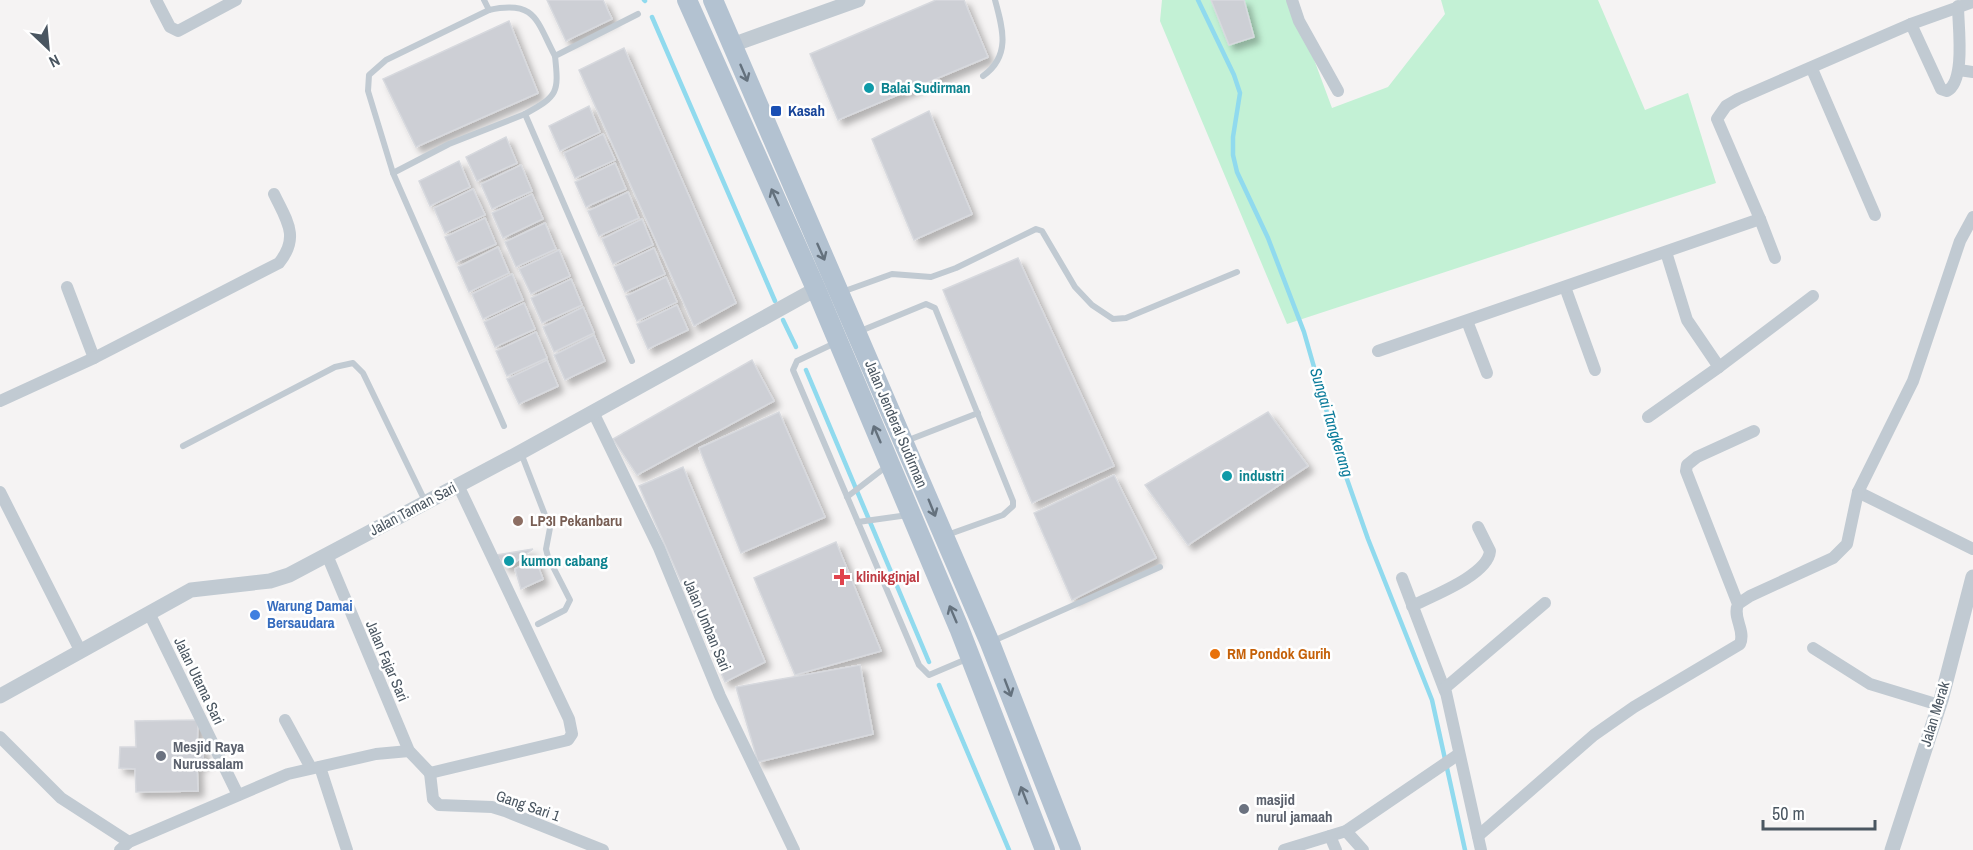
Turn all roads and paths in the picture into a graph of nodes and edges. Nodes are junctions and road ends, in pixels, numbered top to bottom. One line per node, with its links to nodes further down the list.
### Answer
1 (156, 0): 2 (street)
2 (236, 0)
3 (484, 0): 11 (lane)
4 (687, 0): 32 (main road, Jalan Jenderal Sudirman, one-way to 4)
5 (713, 0): 14 (main road, Jalan Jenderal Sudirman)
6 (858, 0): 14 (street)
7 (996, 0): 19 (lane)
8 (1292, 0): 20 (street)
9 (1973, 2): 10 (street)
10 (1958, 6): 13 (street); 17 (street)
11 (489, 10): 15 (lane); 22 (lane)
12 (638, 14): 15 (lane)
13 (1911, 24): 16 (street); 17 (street)
14 (732, 45): 33 (main road, Jalan Jenderal Sudirman, one-way to 33)
15 (555, 56): 21 (lane)
16 (1812, 69): 24 (street); 26 (street)
17 (1959, 70): 18 (street)
18 (1973, 72)
19 (983, 76)
20 (1338, 91)
21 (525, 114): 22 (lane); 40 (lane)
22 (393, 173): 48 (lane)
23 (274, 194): 39 (street)
24 (1875, 215)
25 (1973, 217): 56 (street)
26 (1760, 219): 27 (street); 28 (street)
27 (1666, 252): 31 (street); 41 (street)
28 (1775, 258)
29 (1238, 272): 33 (lane)
30 (67, 287): 39 (street)
31 (1565, 287): 35 (street); 42 (street)
32 (816, 289): 37 (main road, Jalan Jenderal Sudirman); 45 (street, Jalan Taman Sari)
33 (839, 293): 36 (main road, Jalan Jenderal Sudirman)
34 (1812, 296): 41 (street)
35 (1467, 321): 38 (street); 43 (street)
36 (856, 333): 46 (lane); 50 (main road, Jalan Jenderal Sudirman)
37 (838, 342): 53 (main road, Jalan Jenderal Sudirman, one-way to 37); 57 (lane)
38 (1378, 351)
39 (94, 358): 44 (street)
40 (632, 361)
41 (1719, 367): 47 (street)
42 (1596, 370)
43 (1486, 373)
44 (0, 401)
45 (593, 412): 52 (street, Jalan Taman Sari); 93 (street, Jalan Umban Sari)
46 (978, 413): 50 (lane); 62 (lane)
47 (1648, 417)
48 (504, 426)
49 (1754, 431): 69 (street)
50 (904, 442): 62 (main road, Jalan Jenderal Sudirman, one-way to 62)
51 (183, 446): 58 (lane)
52 (521, 452): 54 (street, Jalan Taman Sari); 72 (lane)
53 (890, 463): 57 (lane); 59 (main road, Jalan Jenderal Sudirman)
54 (458, 485): 58 (street, Jalan Taman Sari); 85 (street)
55 (0, 492): 75 (street)
56 (1858, 492): 63 (street); 69 (street)
57 (849, 496): 60 (lane)
58 (426, 501): 64 (street, Jalan Taman Sari)
59 (911, 515): 60 (lane); 76 (main road, Jalan Jenderal Sudirman, one-way to 59)
60 (861, 522): 76 (lane)
61 (1478, 527): 70 (street)
62 (944, 537): 73 (main road, Jalan Jenderal Sudirman)
63 (1973, 549)
64 (327, 555): 71 (street, Jalan Taman Sari); 82 (street, Jalan Fajar Sari)
65 (1160, 567): 73 (lane)
66 (1973, 577): 79 (street, Jalan Merak)
67 (1402, 578): 70 (street)
68 (1545, 603): 77 (street)
69 (1738, 604): 89 (street)
70 (1412, 606): 77 (street)
71 (149, 613): 75 (street, Jalan Taman Sari); 86 (street, Jalan Utama Sari)
72 (538, 624)
73 (990, 643): 95 (main road, Jalan Jenderal Sudirman, one-way to 95)
74 (1813, 648): 79 (street)
75 (81, 652): 78 (street, Jalan Taman Sari)
76 (971, 658): 94 (main road, Jalan Jenderal Sudirman, one-way to 76)
77 (1445, 692): 83 (street)
78 (0, 696)
79 (1939, 705): 100 (street, Jalan Merak)
80 (285, 720): 84 (street)
81 (0, 737): 90 (street)
82 (409, 751): 84 (street); 85 (street, Jalan Fajar Sari)
83 (1459, 754): 87 (street); 89 (street)
84 (316, 768): 86 (street); 91 (street)
85 (430, 773): 92 (street, Gang Sari 1)
86 (238, 795): 90 (street)
87 (1346, 831): 88 (street); 98 (street)
88 (1330, 836): 96 (street); 97 (street)
89 (1478, 836): 99 (street)
90 (124, 846)
91 (347, 850)
92 (603, 850)
93 (794, 850)
94 (1045, 850)
95 (1071, 850)
96 (1284, 850)
97 (1336, 850)
98 (1363, 850)
99 (1480, 850)
100 (1892, 850)

